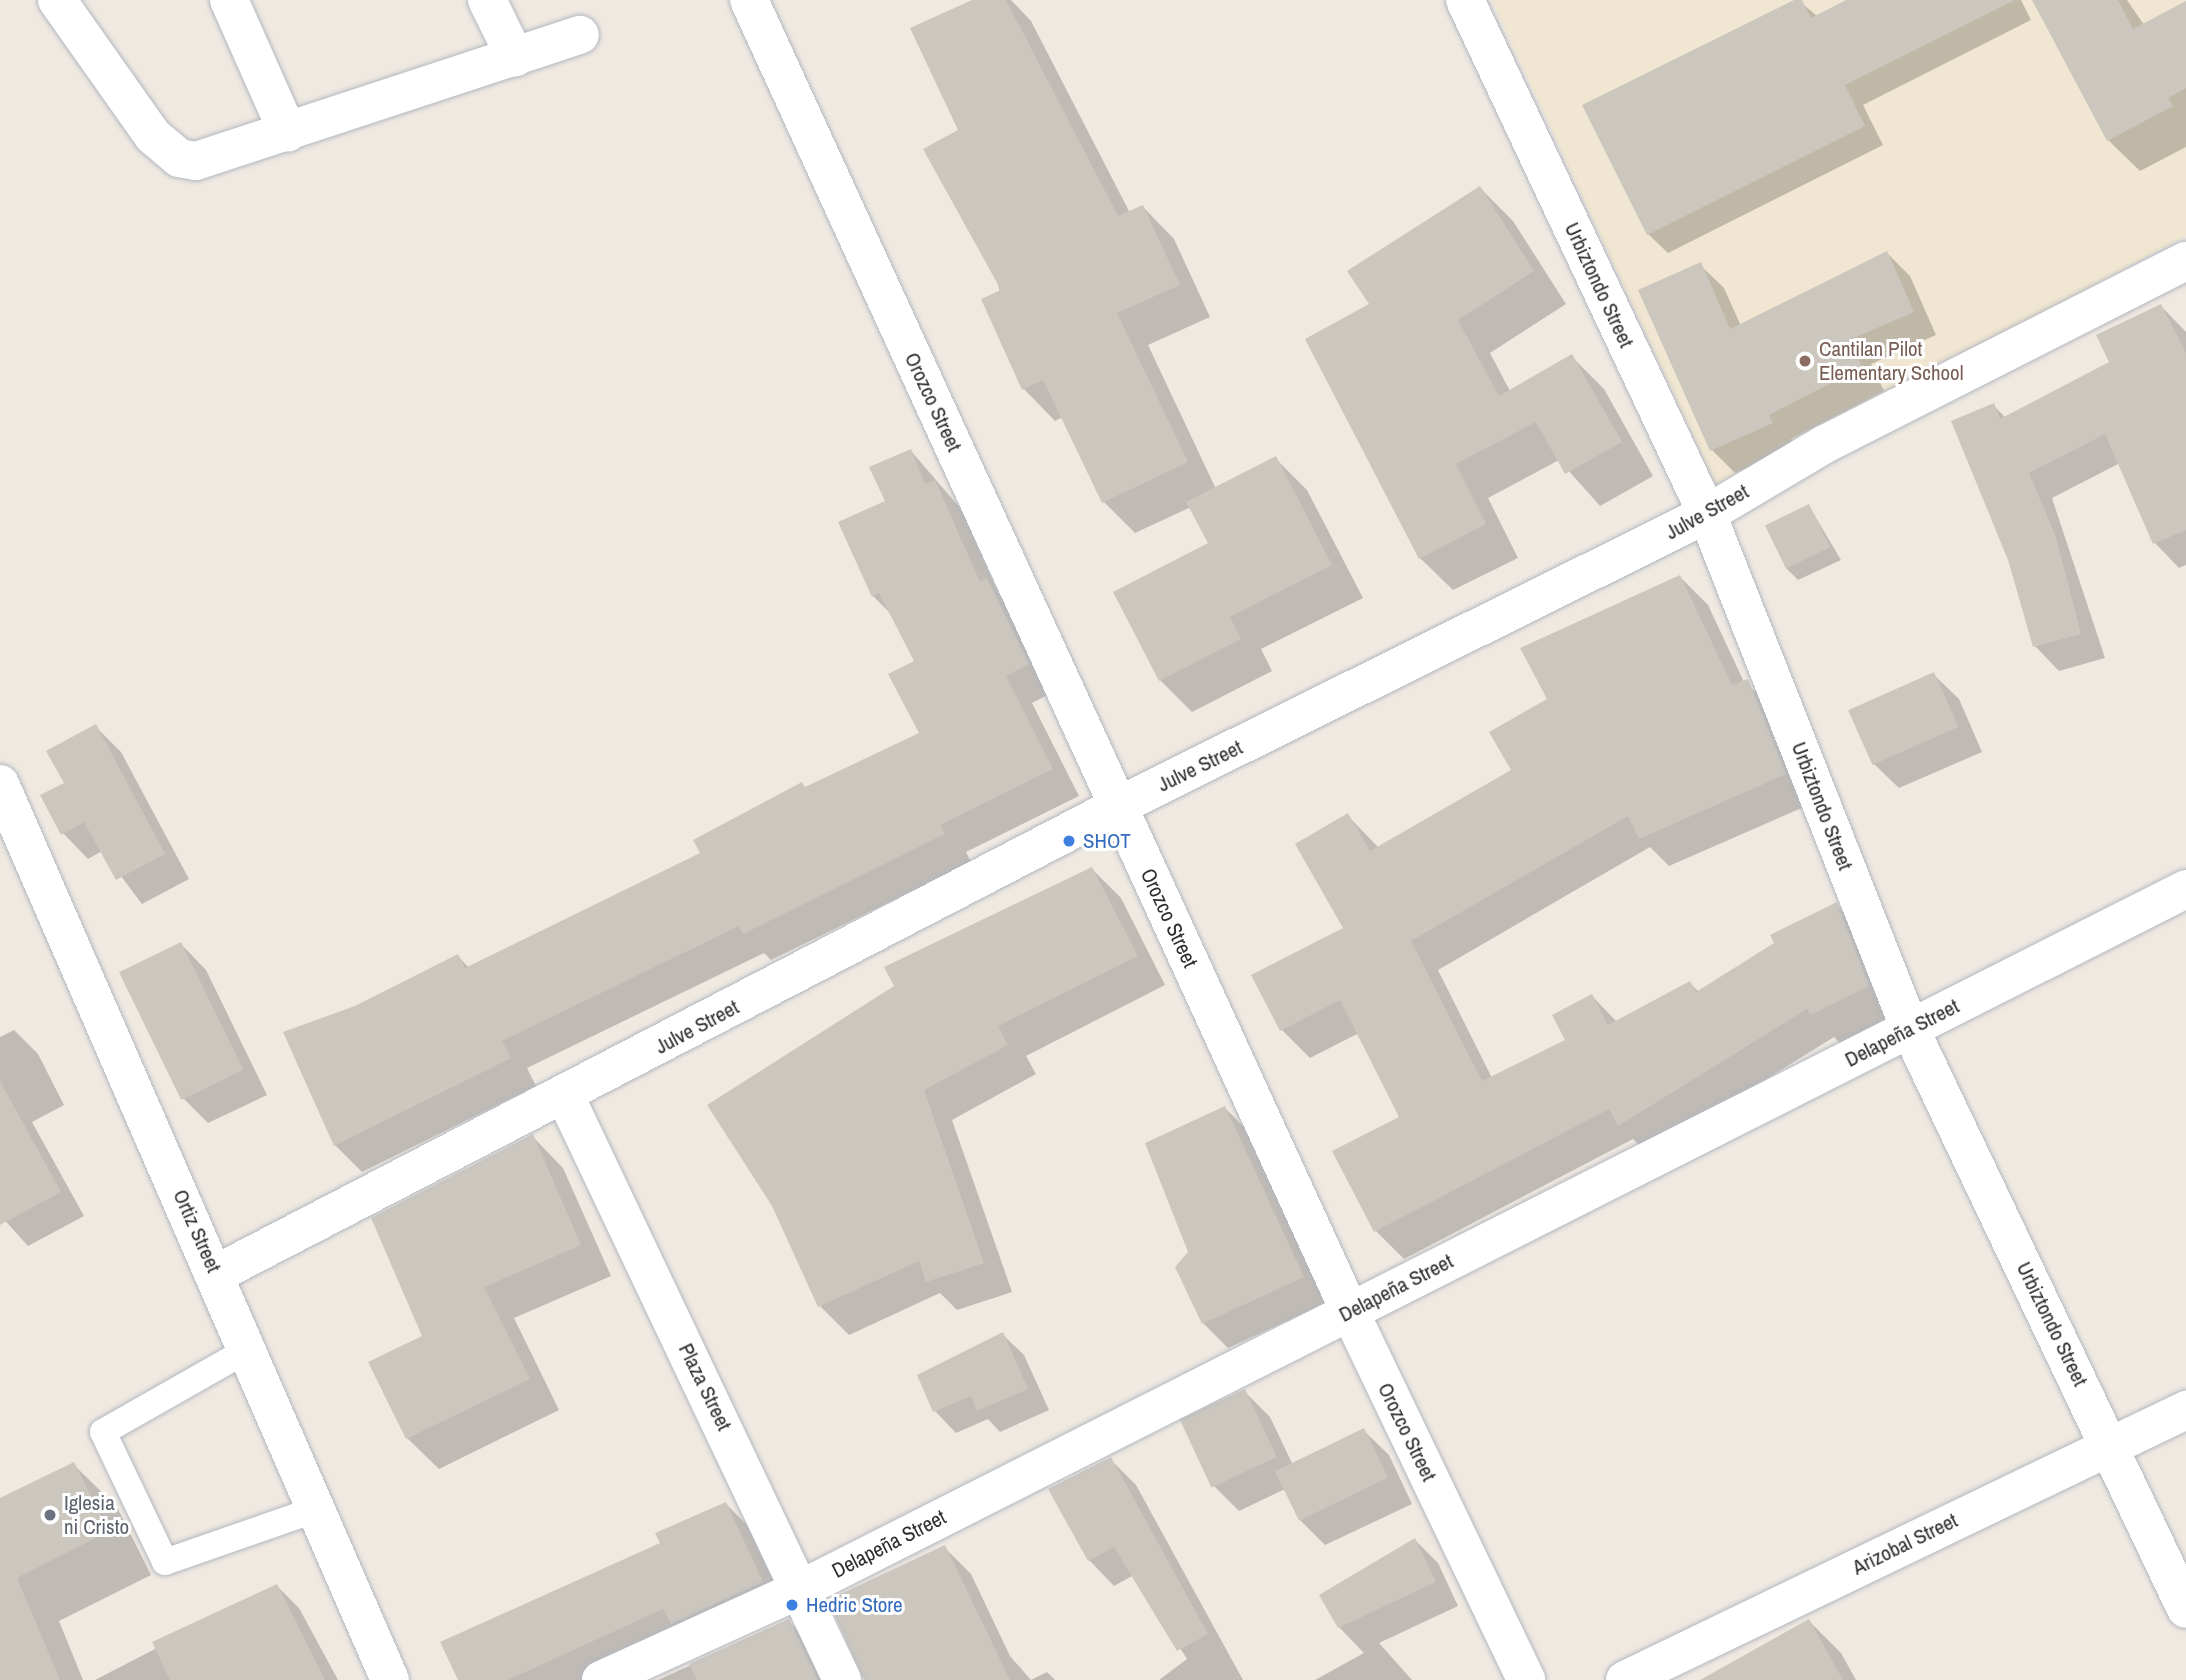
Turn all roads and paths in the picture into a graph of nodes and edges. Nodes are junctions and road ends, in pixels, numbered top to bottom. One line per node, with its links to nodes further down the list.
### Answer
1 (57, 0): 8 (street)
2 (229, 0): 8 (street)
3 (486, 0): 7 (street)
4 (749, 0): 12 (street, Orozco Street)
5 (1465, 0): 10 (street, Urbiztondo Street)
6 (580, 35): 7 (street)
7 (515, 57): 8 (street)
8 (288, 133)
9 (2186, 261): 10 (street, Julve Street)
10 (1707, 514): 12 (street, Julve Street); 14 (street, Urbiztondo Street)
11 (0, 784): 16 (street, Ortiz Street)
12 (1118, 806): 15 (street, Julve Street); 17 (street, Orozco Street)
13 (2186, 889): 14 (street, Delapeña Street)
14 (1909, 1029): 17 (street, Delapeña Street); 20 (street, Urbiztondo Street)
15 (565, 1096): 16 (street, Julve Street); 22 (street, Plaza Street)
16 (216, 1274): 18 (street, Ortiz Street)
17 (1350, 1312): 22 (street, Delapeña Street); 27 (street, Orozco Street)
18 (249, 1349): 21 (street, Ortiz Street); 21 (lane)
19 (2186, 1410): 20 (street, Arizobal Street)
20 (2110, 1445): 23 (street, Urbiztondo Street); 28 (street, Arizobal Street)
21 (317, 1509): 24 (street, Ortiz Street)
22 (803, 1588): 25 (street, Delapeña Street); 26 (street, Plaza Street)
23 (2186, 1609)
24 (390, 1680)
25 (601, 1680)
26 (842, 1680)
27 (1526, 1680)
28 (1625, 1680)

